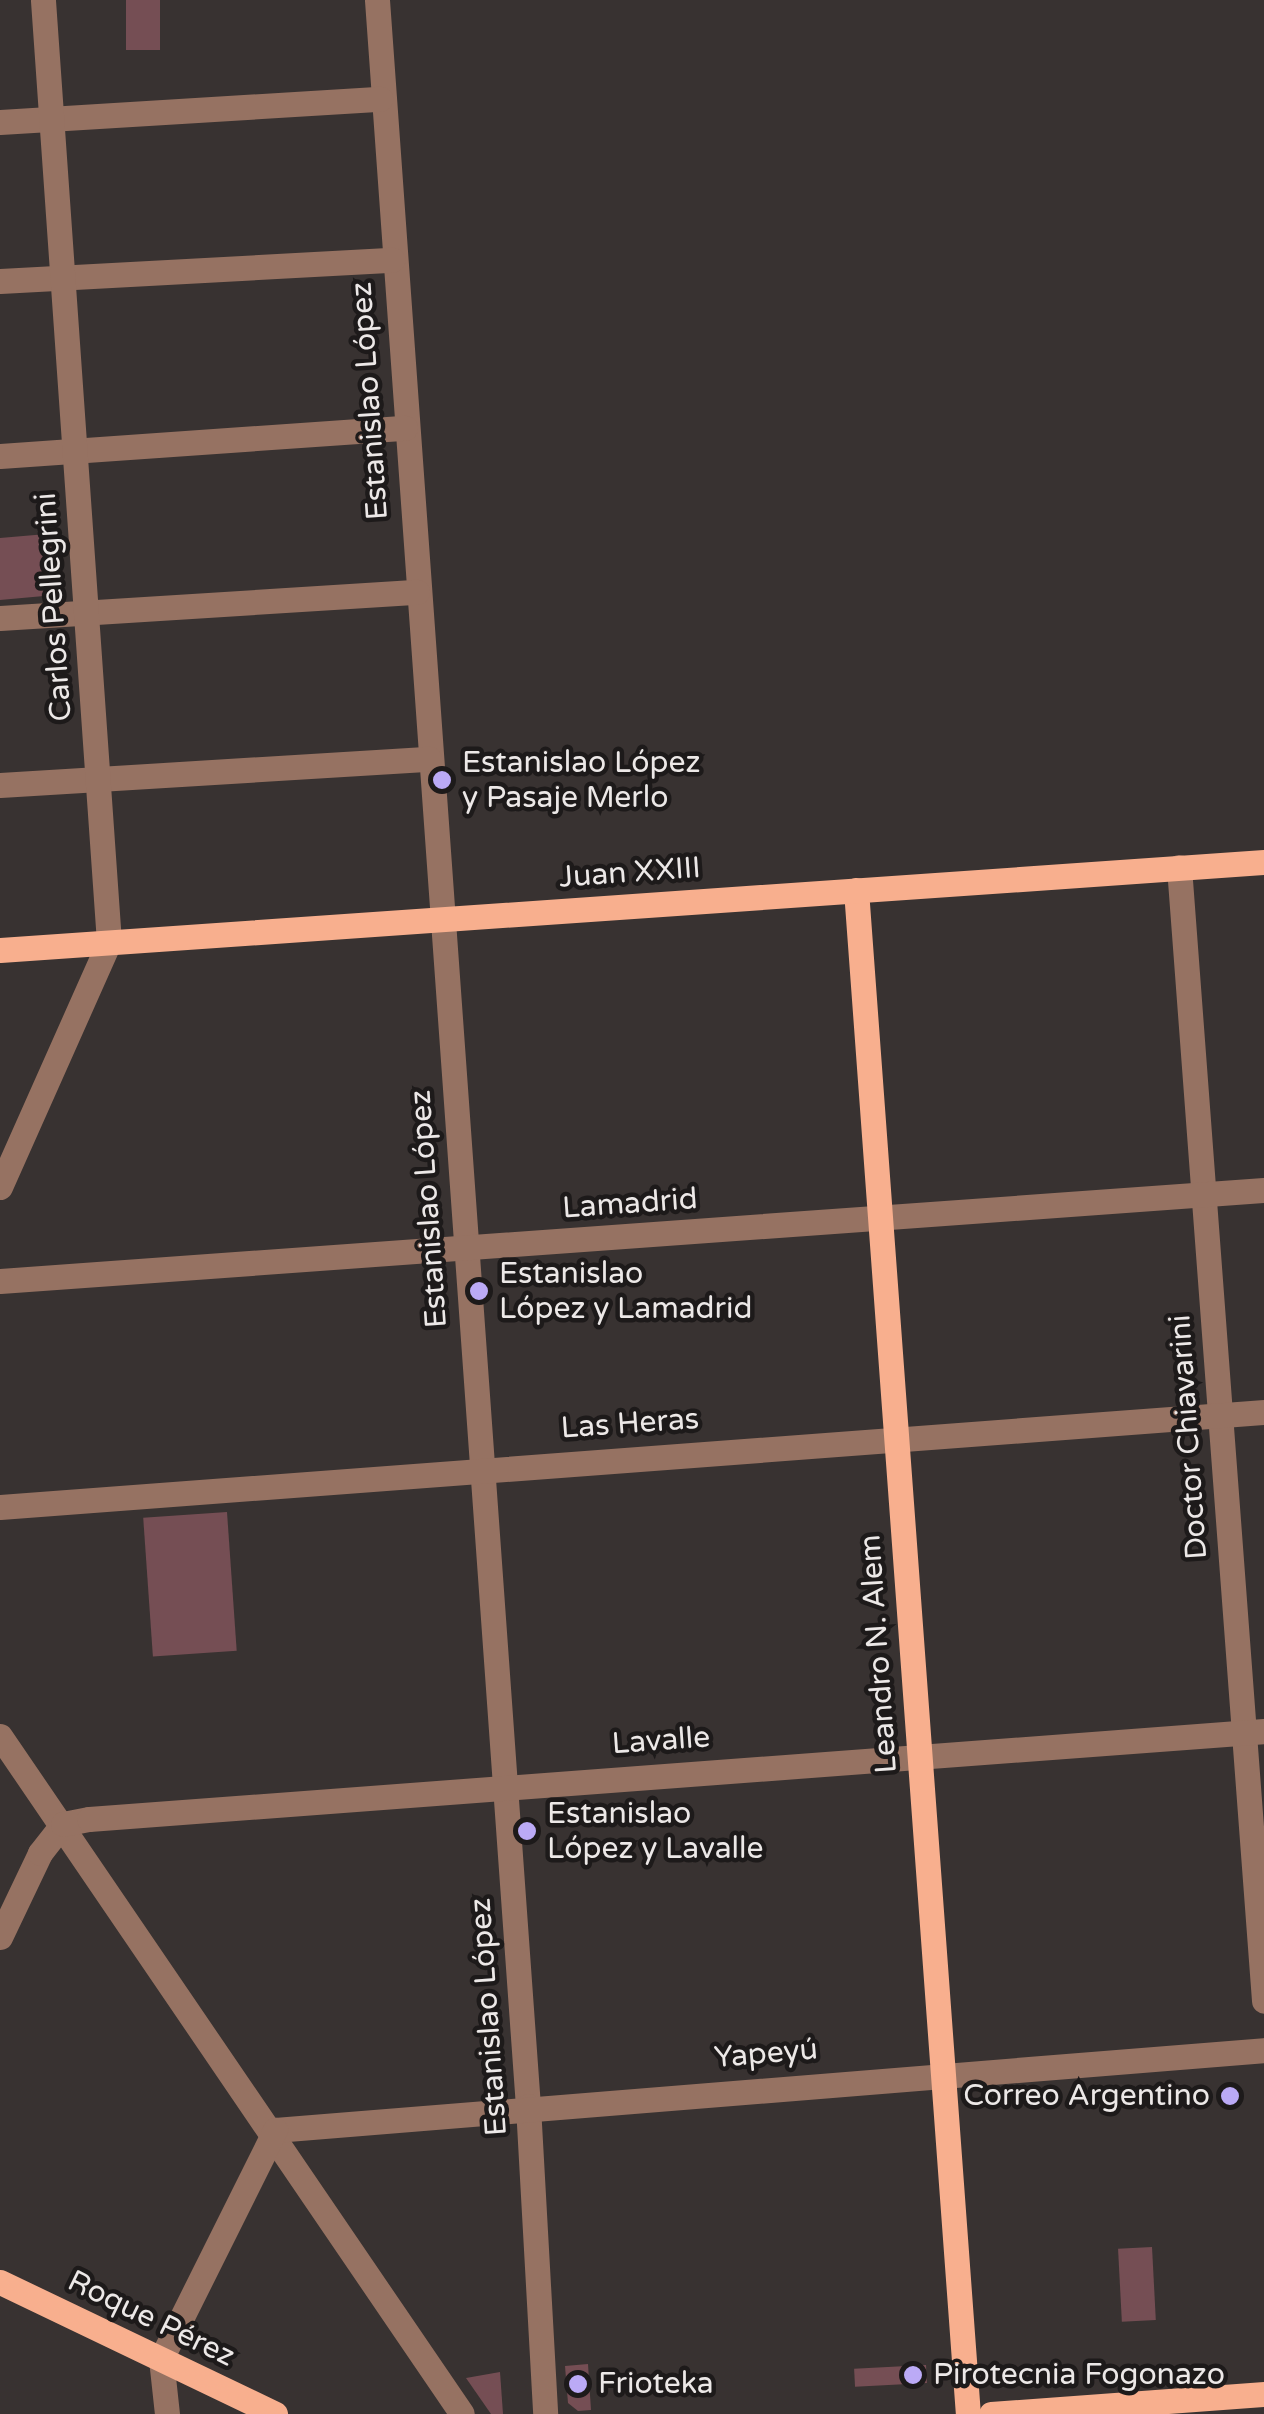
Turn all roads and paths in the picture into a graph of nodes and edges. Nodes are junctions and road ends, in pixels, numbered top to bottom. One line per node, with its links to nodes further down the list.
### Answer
1 (43, 0): 4 (street, Carlos Pellegrini)
2 (376, 0): 3 (street, Estanislao López)
3 (380, 99): 4 (street); 6 (street, Estanislao López)
4 (53, 118): 5 (street); 7 (street, Carlos Pellegrini)
5 (0, 122)
6 (392, 260): 7 (street); 9 (street, Estanislao López)
7 (64, 277): 8 (street); 10 (street, Carlos Pellegrini)
8 (0, 280)
9 (405, 428): 10 (street); 12 (street, Estanislao López)
10 (76, 451): 11 (street); 13 (street, Carlos Pellegrini)
11 (0, 456)
12 (417, 592): 13 (street); 15 (street, Estanislao López)
13 (87, 612): 14 (street); 16 (street, Carlos Pellegrini)
14 (0, 618)
15 (429, 759): 16 (street); 21 (street, Estanislao López)
16 (98, 779): 17 (street); 22 (street, Carlos Pellegrini)
17 (0, 785)
18 (1264, 862): 19 (main road, Juan XXIII)
19 (1179, 868): 20 (main road, Juan XXIII); 26 (street, Doctor Chiavarini)
20 (856, 890): 21 (main road, Juan XXIII); 27 (main road, Leandro N. Alem)
21 (440, 919): 22 (main road, Juan XXIII); 28 (street, Estanislao López)
22 (109, 942): 23 (main road, Juan XXIII); 24 (street, Carlos Pellegrini)
23 (0, 950)
24 (0, 1187)
25 (1264, 1190): 26 (street, Lamadrid)
26 (1203, 1194): 27 (street, Lamadrid); 31 (street, Doctor Chiavarini)
27 (880, 1218): 28 (street, Lamadrid); 32 (main road, Leandro N. Alem)
28 (465, 1249): 29 (street, Lamadrid); 33 (street, Estanislao López)
29 (0, 1281)
30 (1264, 1412): 31 (street, Las Heras)
31 (1220, 1416): 32 (street, Las Heras); 35 (street, Doctor Chiavarini)
32 (896, 1438): 33 (street, Las Heras); 37 (main road, Leandro N. Alem)
33 (481, 1466): 34 (street, Las Heras); 38 (street, Estanislao López)
34 (0, 1507)
35 (1254, 1732): 37 (street, Lavalle); 41 (street, Doctor Chiavarini)
36 (0, 1736): 39 (street)
37 (919, 1756): 38 (street, Lavalle); 43 (main road, Leandro N. Alem)
38 (505, 1785): 39 (street, Lavalle); 44 (street, Estanislao López)
39 (63, 1824): 40 (street); 45 (street)
40 (0, 1937)
41 (1264, 2001)
42 (1264, 2050): 43 (street, Yapeyú)
43 (942, 2072): 44 (street, Yapeyú); 53 (main road, Leandro N. Alem)
44 (528, 2106): 45 (street, Yapeyú); 52 (street, Estanislao López)
45 (274, 2130): 47 (street); 51 (street)
46 (0, 2282): 47 (main road, Roque Pérez)
47 (161, 2359): 49 (street); 50 (main road, Roque Pérez)
48 (1264, 2394): 54 (main road)
49 (167, 2414)
50 (275, 2414)
51 (462, 2414)
52 (544, 2414)
53 (968, 2414)
54 (991, 2414)

